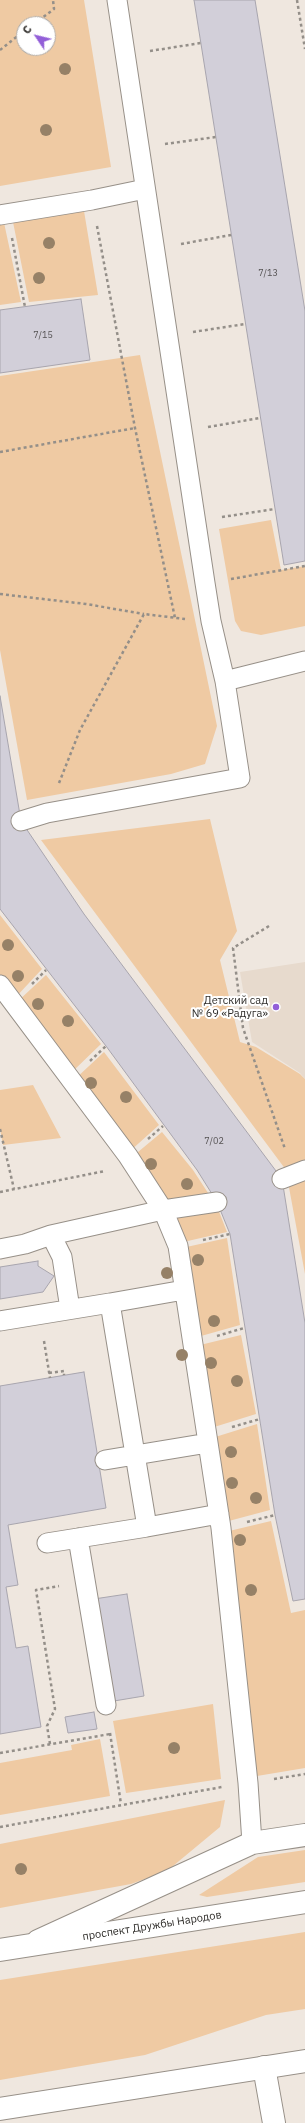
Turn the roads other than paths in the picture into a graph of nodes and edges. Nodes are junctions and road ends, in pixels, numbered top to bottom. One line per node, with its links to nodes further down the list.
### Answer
1 (117, 0): 2 (lane)
2 (145, 188): 3 (lane); 5 (lane)
3 (4, 214)
4 (305, 661): 5 (lane)
5 (225, 681): 6 (lane)
6 (20, 821)
7 (0, 985): 9 (lane)
8 (217, 1202): 9 (lane)
9 (163, 1210): 10 (lane); 12 (lane)
10 (51, 1235): 11 (lane); 14 (lane)
11 (0, 1248)
12 (184, 1290): 13 (lane); 16 (lane)
13 (110, 1303): 14 (lane); 17 (lane)
14 (70, 1309): 15 (lane)
15 (0, 1321)
16 (208, 1443): 17 (lane); 19 (lane)
17 (135, 1456): 18 (lane); 20 (lane)
18 (105, 1460)
19 (219, 1514): 20 (lane); 25 (lane)
20 (146, 1526): 21 (lane)
21 (78, 1538): 22 (lane); 23 (lane)
22 (47, 1543)
23 (106, 1705)
24 (305, 1835): 25 (main road)
25 (252, 1843): 27 (main road)
26 (305, 1902): 27 (main road, проспект Дружбы Народов)
27 (29, 1945): 28 (main road, проспект Дружбы Народов)
28 (0, 1950)
29 (305, 2061): 30 (main road)
30 (264, 2067): 31 (main road); 32 (main road)
31 (0, 2109)
32 (274, 2123)

